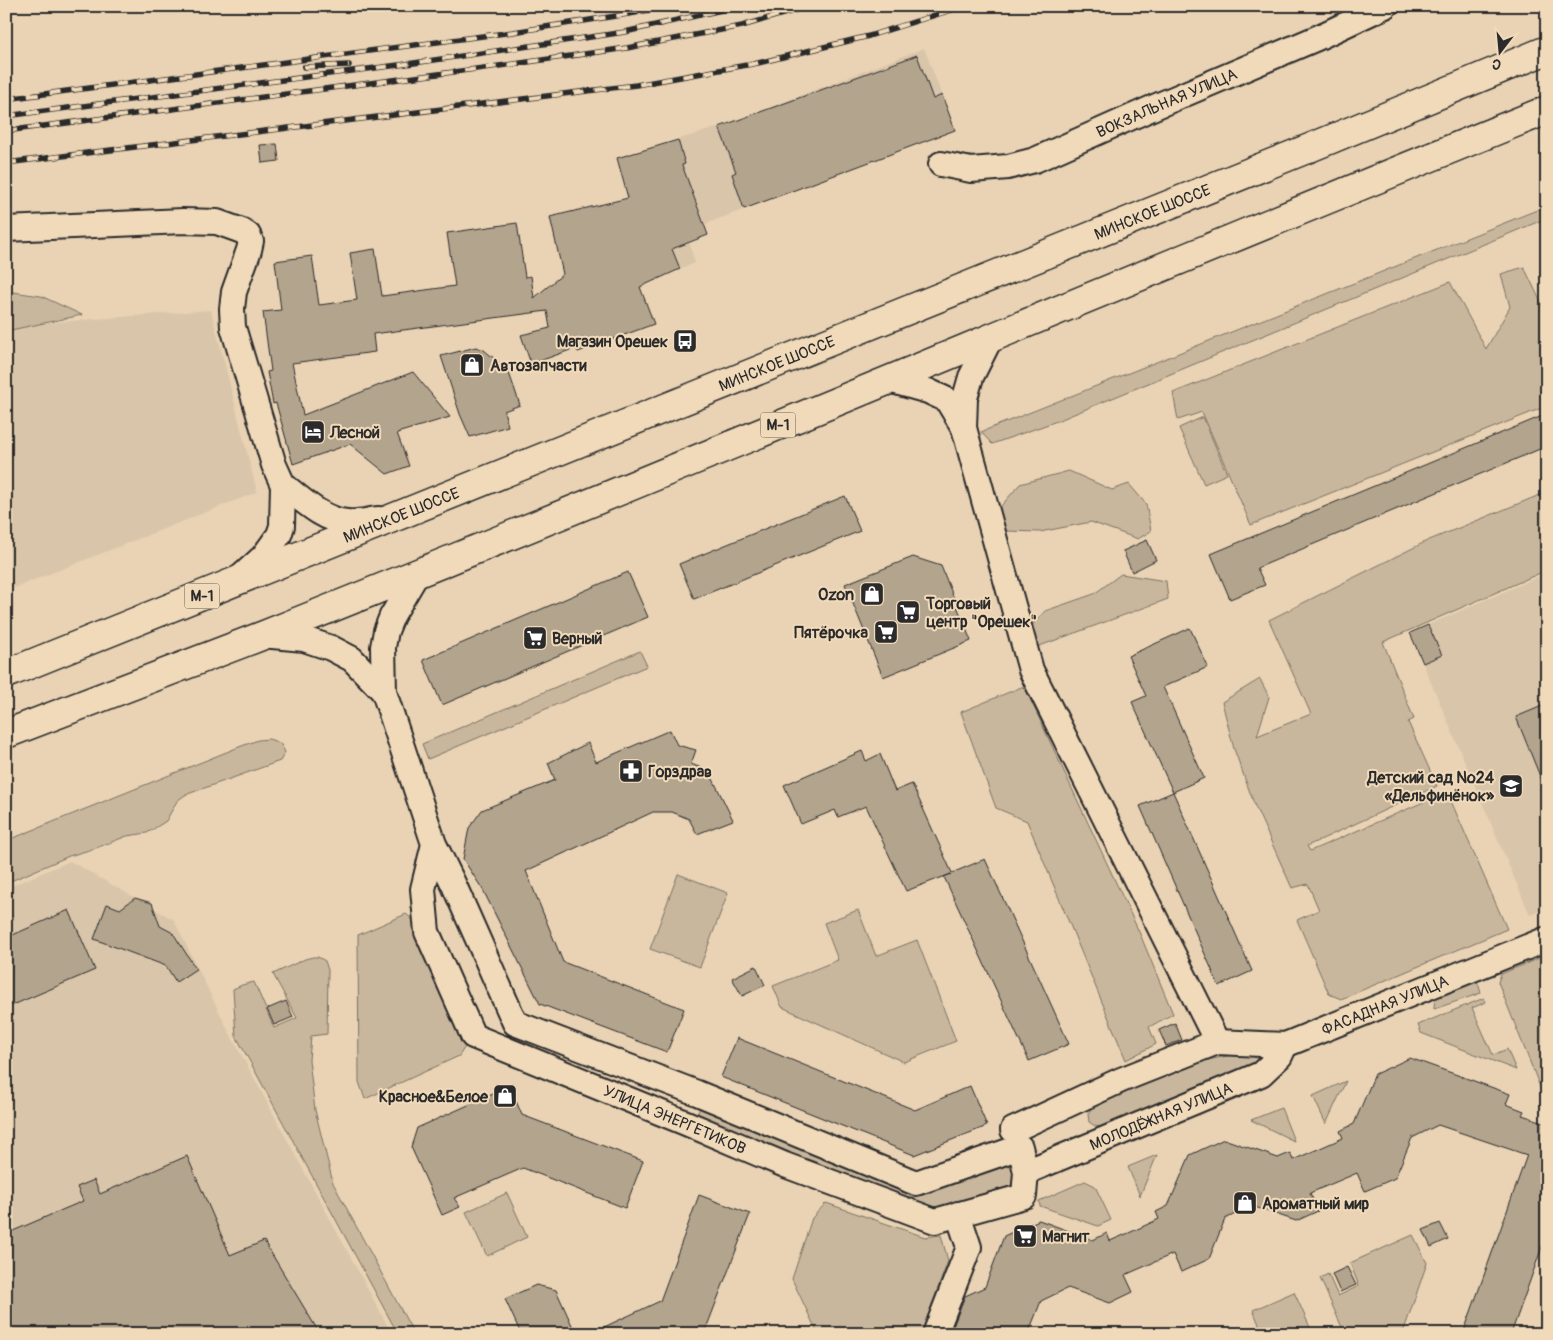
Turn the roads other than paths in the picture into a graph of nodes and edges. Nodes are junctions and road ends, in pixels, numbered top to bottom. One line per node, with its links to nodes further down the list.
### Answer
1 (1385, 6): 4 (street, ВОКЗАЛЬНАЯ УЛИЦА)
2 (1547, 50): 10 (highway, МИНСКОЕ ШОССЕ / М-1)
3 (1547, 110): 6 (highway, М-1)
4 (941, 164)
5 (6, 229): 9 (street)
6 (990, 339): 7 (highway, М-1); 8 (street)
7 (889, 380): 8 (street); 11 (highway, М-1)
8 (964, 428): 19 (street)
9 (283, 485): 10 (street); 12 (street)
10 (398, 516): 12 (highway, МИНСКОЕ ШОССЕ / М-1)
11 (418, 572): 13 (highway, М-1); 15 (street)
12 (233, 584): 14 (highway, МИНСКОЕ ШОССЕ / М-1)
13 (262, 635): 15 (street); 16 (highway, М-1)
14 (6, 674)
15 (384, 692): 17 (street)
16 (6, 734)
17 (434, 844): 21 (street); 23 (street, УЛИЦА ЭНЕРГЕТИКОВ)
18 (1547, 939): 20 (street, ФАСАДНАЯ УЛИЦА)
19 (1217, 1042): 20 (street, ФАСАДНАЯ УЛИЦА); 21 (street)
20 (1285, 1045): 22 (street, МОЛОДЁЖНАЯ УЛИЦА)
21 (1017, 1138): 22 (street, УЛИЦА ЭНЕРГЕТИКОВ)
22 (1026, 1172): 23 (street, УЛИЦА ЭНЕРГЕТИКОВ)
23 (958, 1214): 24 (street)
24 (935, 1334)

